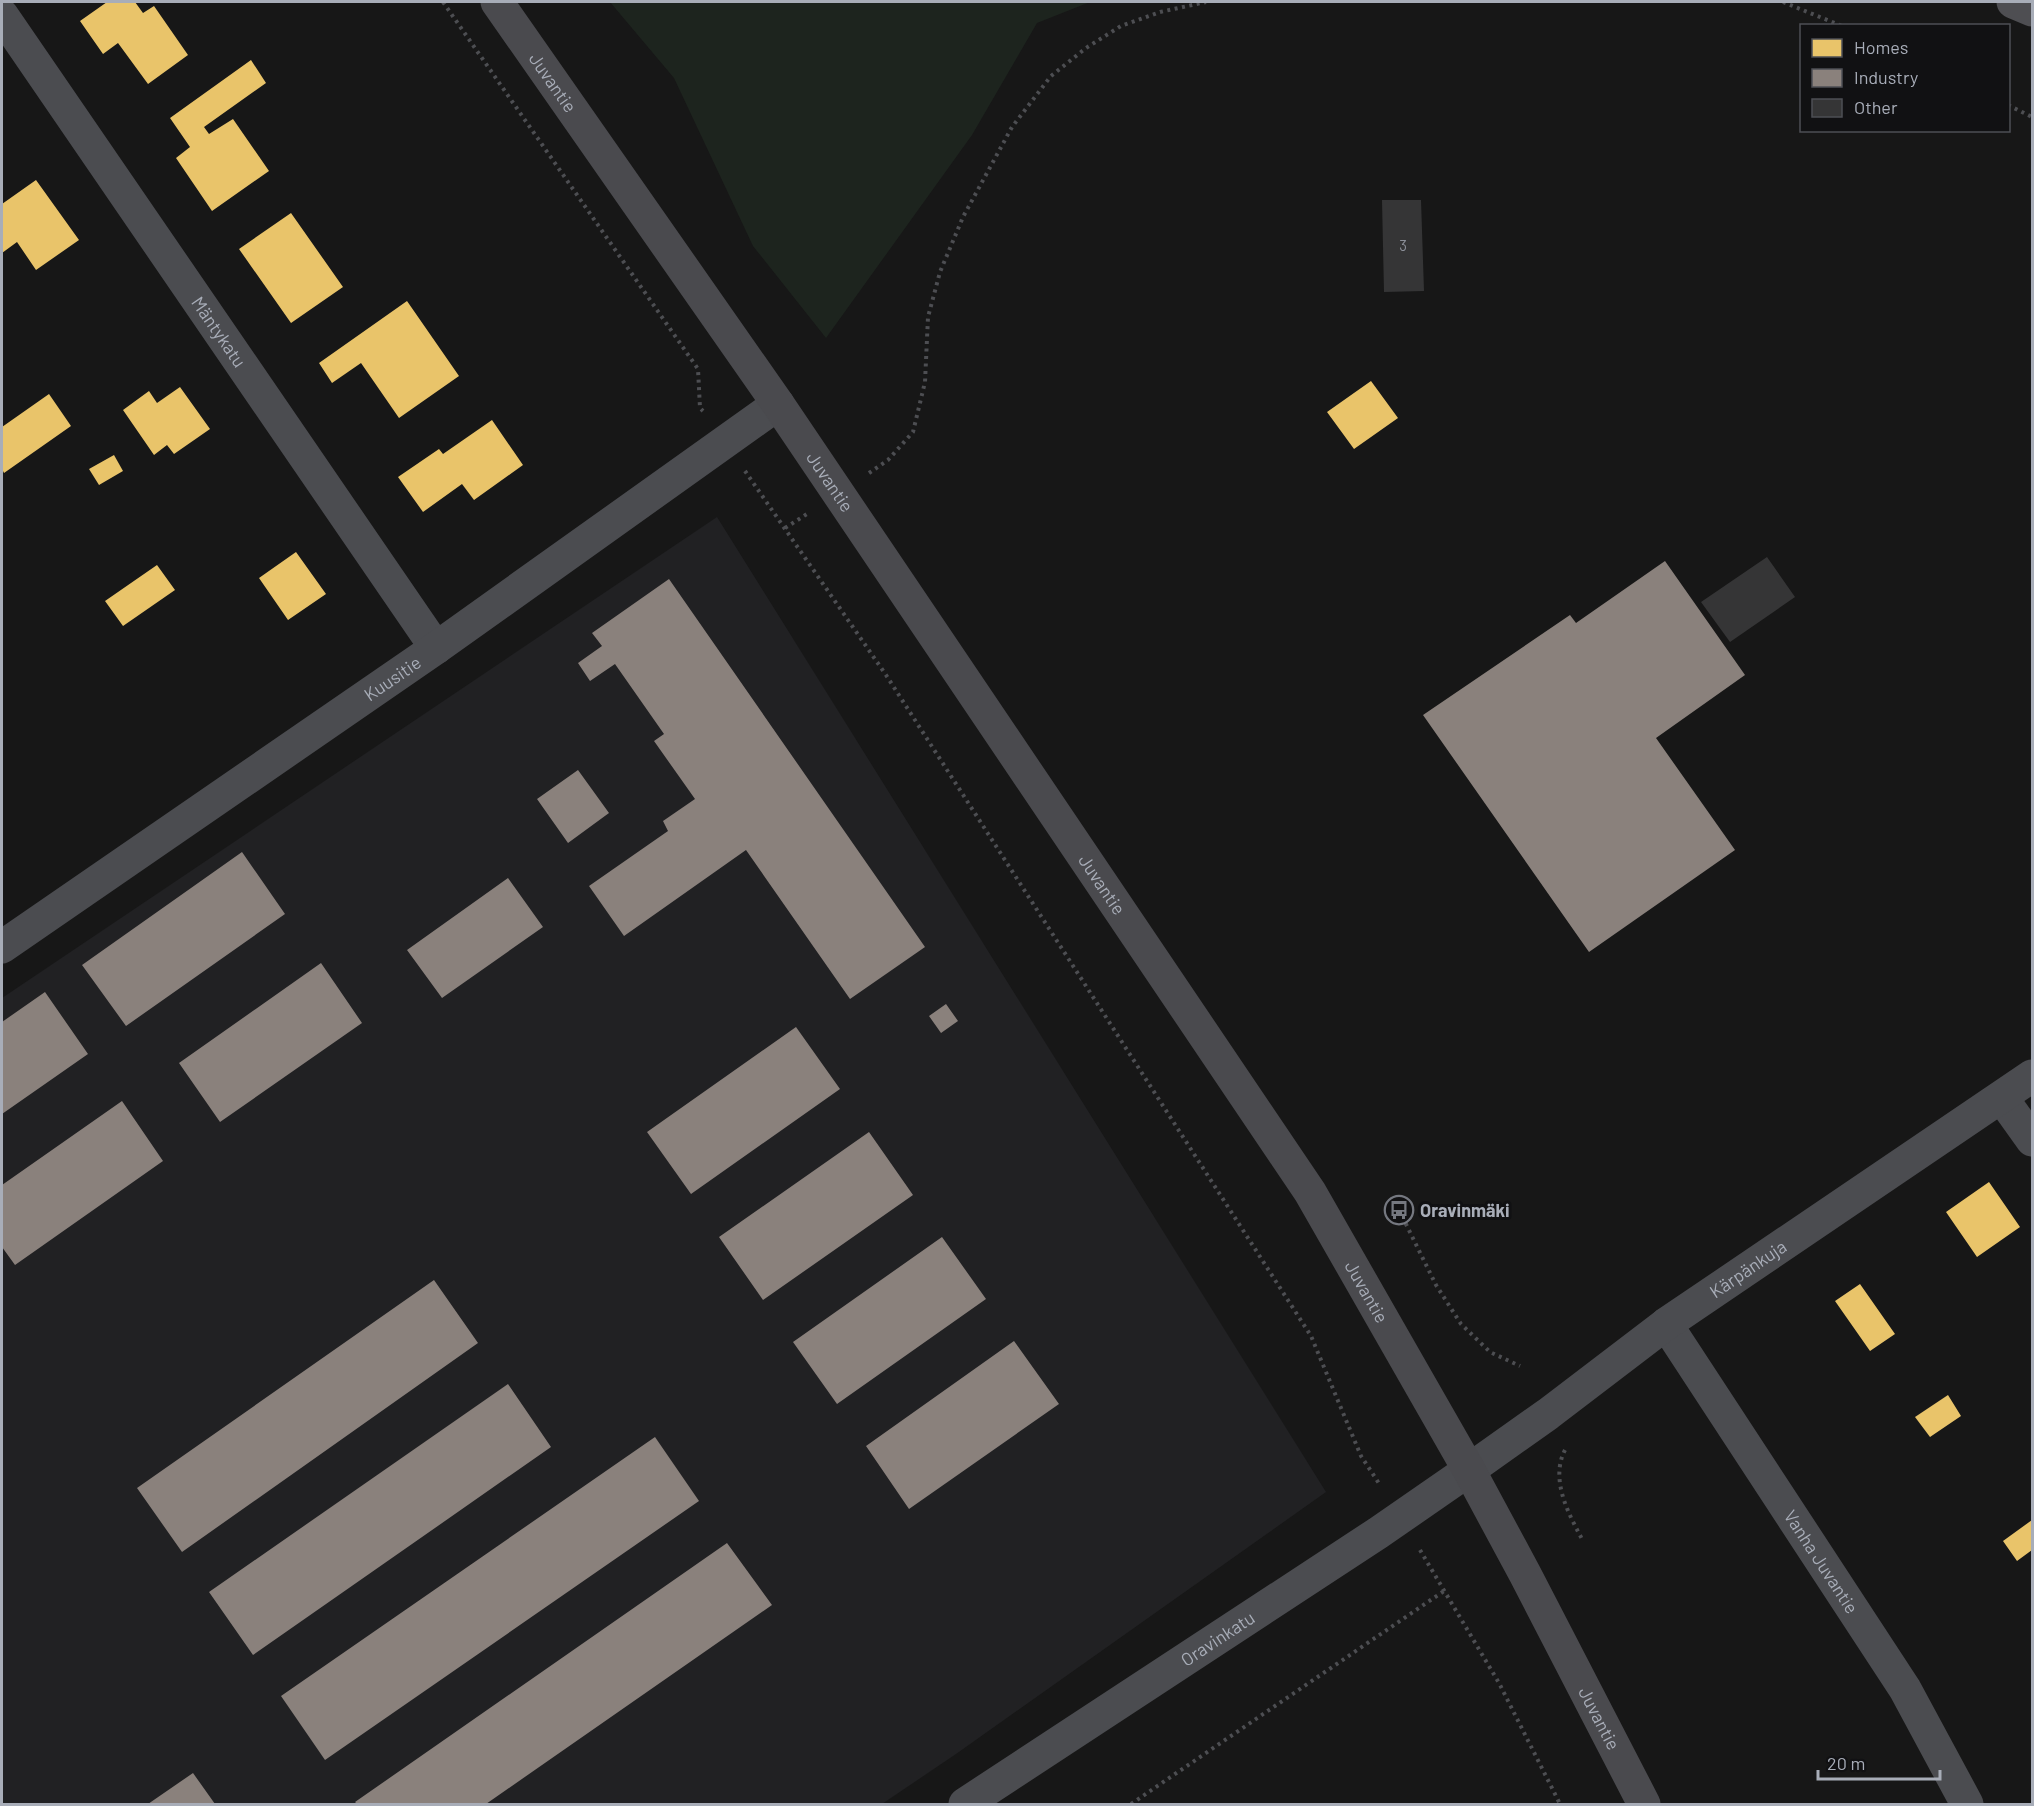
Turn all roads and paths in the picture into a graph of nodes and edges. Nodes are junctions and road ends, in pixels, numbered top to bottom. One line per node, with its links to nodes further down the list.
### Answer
1 (443, 2): 12 (path)
2 (497, 2): 11 (main road, Juvantie)
3 (1206, 2): 13 (path)
4 (1783, 2): 8 (path)
5 (2013, 2): 6 (highway)
6 (2032, 10)
7 (2, 15): 15 (street, Mäntykatu)
8 (1837, 24)
9 (2010, 106): 10 (path)
10 (2032, 117)
11 (778, 404): 12 (street, Kuusitie); 13 (main road, Juvantie)
12 (725, 443): 14 (path); 15 (street, Kuusitie)
13 (838, 493): 14 (path); 24 (main road, Juvantie)
14 (786, 528): 25 (path)
15 (436, 648): 16 (street, Kuusitie)
16 (2, 946)
17 (2032, 1076): 18 (street, Kärpänkuja)
18 (2002, 1098): 19 (street); 21 (street, Kärpänkuja)
19 (2032, 1140)
20 (1399, 1210): 22 (path)
21 (1666, 1324): 24 (street, Kärpänkuja); 32 (street, Vanha Juvantie)
22 (1520, 1366)
23 (1568, 1445): 26 (path)
24 (1469, 1470): 25 (street, Oravinkatu); 31 (main road, Juvantie)
25 (1401, 1516): 27 (path); 28 (street, Oravinkatu)
26 (1582, 1539)
27 (1444, 1591): 29 (path); 30 (path)
28 (965, 1804)
29 (1131, 1804)
30 (1560, 1804)
31 (1644, 1804)
32 (1967, 1804)

